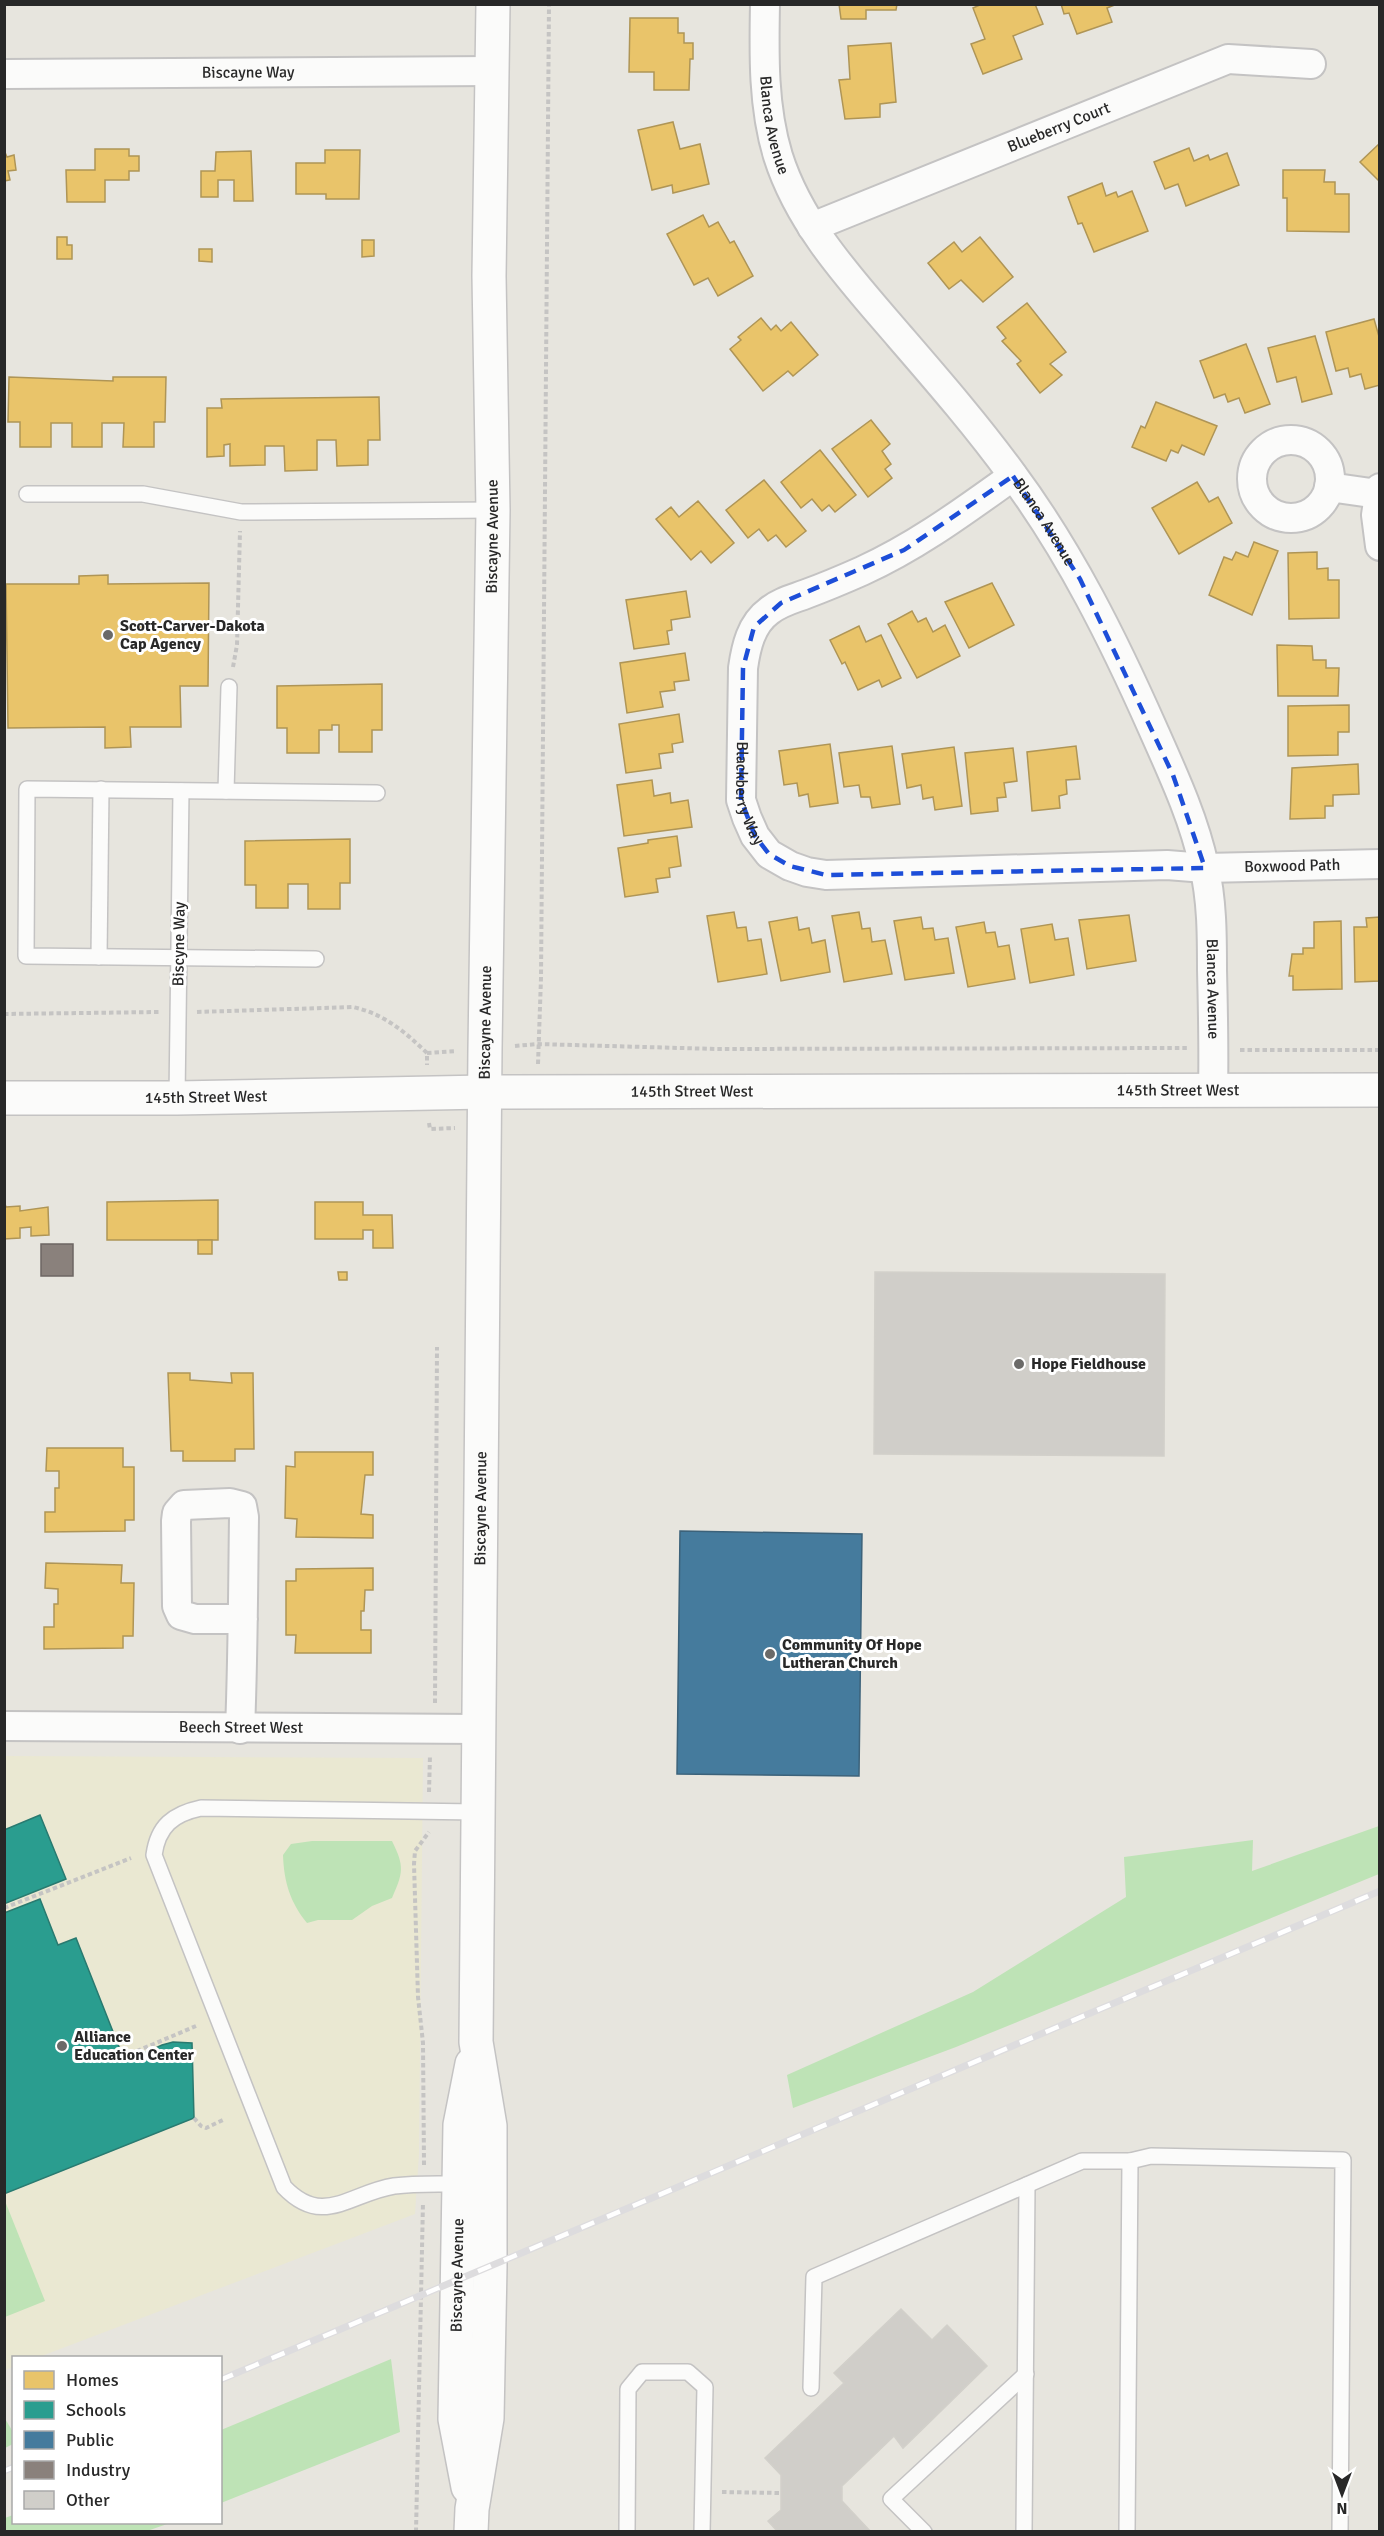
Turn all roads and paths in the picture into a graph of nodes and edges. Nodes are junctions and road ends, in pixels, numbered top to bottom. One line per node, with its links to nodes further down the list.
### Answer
1 (493, 4): 5 (street, Biscayne Avenue)
2 (549, 4): 27 (path)
3 (765, 4): 7 (street, Blanca Avenue)
4 (1311, 64): 7 (street, Blueberry Court)
5 (492, 71): 6 (street, Biscayne Way); 12 (street, Biscayne Avenue)
6 (4, 74)
7 (812, 227): 8 (street, Blanca Avenue)
8 (1013, 476): 21 (street, Blanca Avenue); 21 (street, Blackberry Way)
9 (1329, 487): 10 (street)
10 (1379, 491): 14 (street)
11 (27, 494): 13 (lane)
12 (493, 510): 13 (lane); 32 (street, Biscayne Avenue)
13 (241, 512): 15 (path)
14 (1380, 546)
15 (229, 687): 18 (lane)
16 (101, 789): 17 (lane); 22 (lane); 22 (lane)
17 (181, 791): 18 (lane); 23 (lane, Biscyne Way)
18 (226, 791): 19 (lane)
19 (376, 793)
20 (1380, 864): 21 (street, Boxwood Path)
21 (1205, 868): 33 (street, Blanca Avenue)
22 (99, 957): 23 (lane)
23 (179, 958): 24 (lane); 25 (lane, Biscyne Way)
24 (316, 959)
25 (178, 1012): 26 (path); 30 (path); 35 (lane, Biscyne Way)
26 (4, 1014)
27 (1188, 1048)
28 (1238, 1050): 29 (path)
29 (1380, 1050)
30 (427, 1053)
31 (1380, 1090): 33 (street, 145th Street West)
32 (484, 1092): 33 (street, 145th Street West); 35 (street, 145th Street West); 40 (street, Biscayne Avenue)
33 (1213, 1092)
34 (4, 1098): 35 (street, 145th Street West)
35 (177, 1098)
36 (437, 1347): 41 (path)
37 (243, 1619): 39 (street)
38 (4, 1726): 39 (street, Beech Street West)
39 (240, 1729): 41 (street, Beech Street West)
40 (478, 1729): 41 (street, Beech Street West); 43 (street, Biscayne Avenue)
41 (435, 1730): 42 (path)
42 (429, 1812): 43 (lane); 52 (path); 52 (lane)
43 (477, 1812): 47 (street, Biscayne Avenue)
44 (131, 1858): 45 (path)
45 (4, 1908)
46 (196, 2026): 48 (path)
47 (476, 2042): 53 (street, Biscayne Avenue); 59 (street, Biscayne Avenue)
48 (123, 2057)
49 (194, 2118): 50 (path)
50 (225, 2119)
51 (1130, 2162): 54 (lane); 65 (lane); 66 (lane)
52 (423, 2184): 53 (lane); 60 (path)
53 (459, 2184): 59 (street, Biscayne Avenue)
54 (1027, 2185): 55 (lane); 56 (lane)
55 (1026, 2374): 63 (lane); 64 (lane)
56 (811, 2388)
57 (703, 2492): 58 (path); 61 (lane); 62 (lane)
58 (781, 2493)
59 (472, 2520)
60 (416, 2532)
61 (627, 2532)
62 (702, 2532)
63 (924, 2532)
64 (1024, 2532)
65 (1127, 2532)
66 (1340, 2532)

